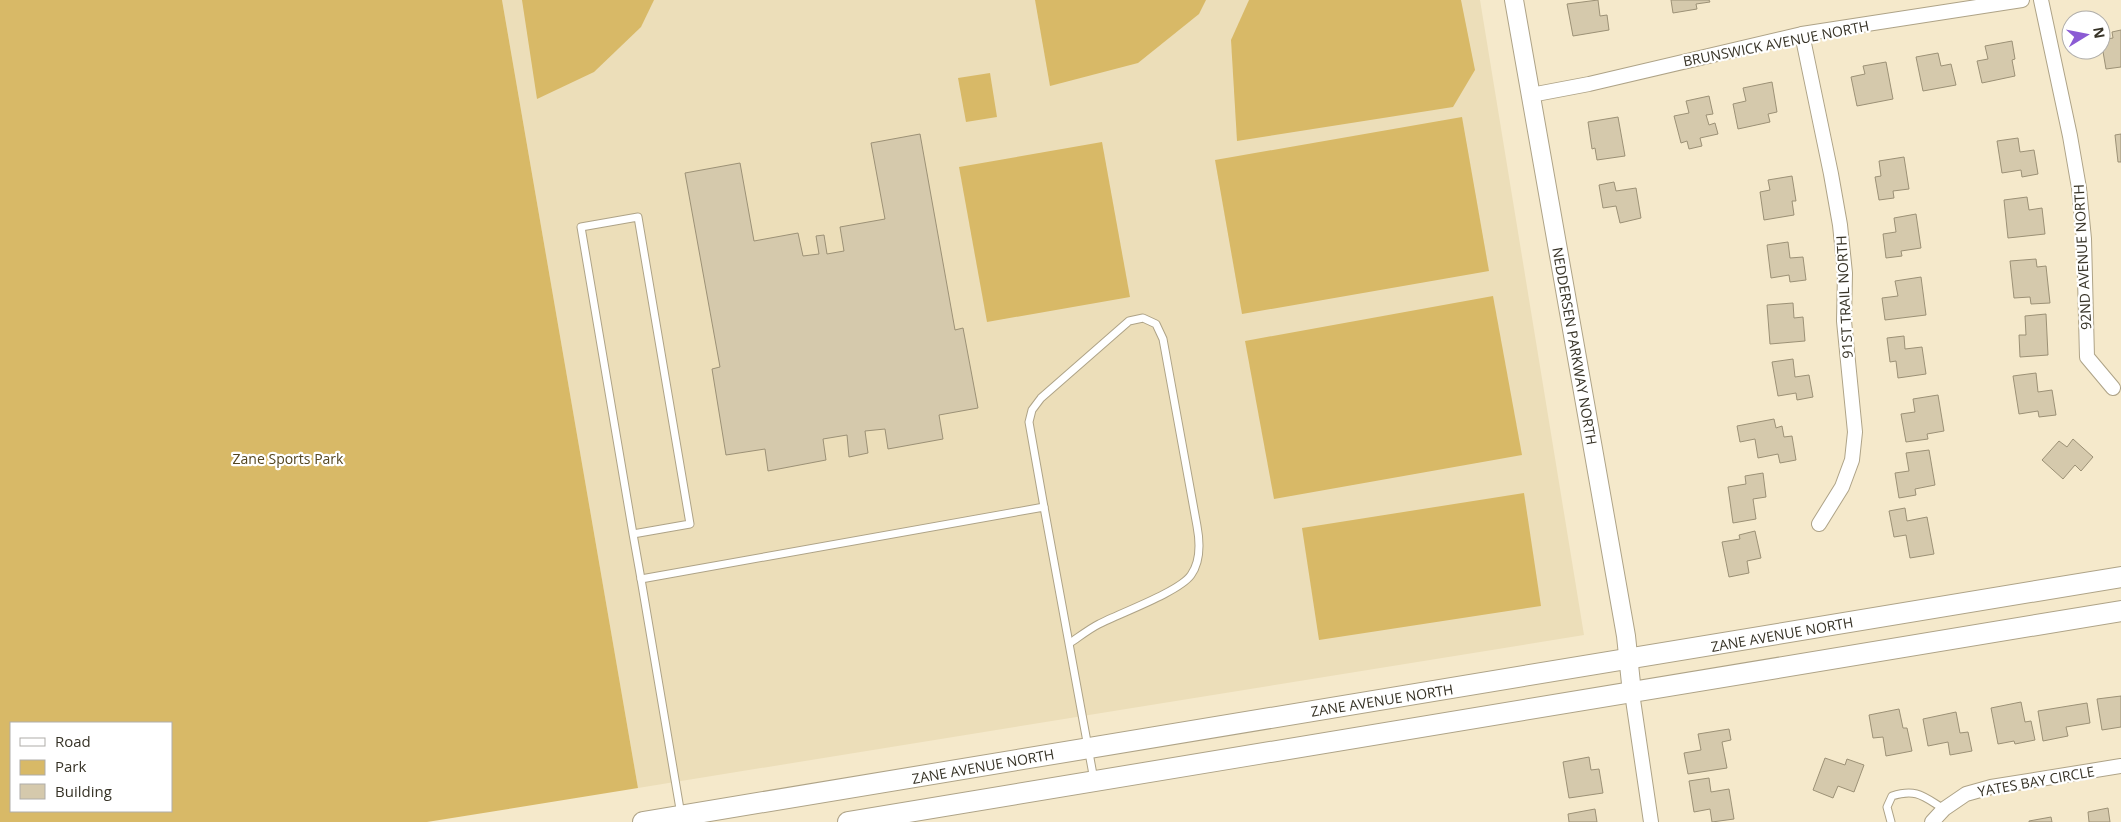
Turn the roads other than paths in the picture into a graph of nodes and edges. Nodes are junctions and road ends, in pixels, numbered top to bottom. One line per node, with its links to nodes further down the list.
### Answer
1 (1514, 0): 5 (street, NEDDERSEN PARKWAY NORTH)
2 (2022, 0): 4 (street, BRUNSWICK AVENUE NORTH)
3 (2041, 0): 6 (street, 92ND AVENUE NORTH)
4 (1802, 34): 5 (street, BRUNSWICK AVENUE NORTH); 8 (street, 91ST TRAIL NORTH)
5 (1532, 95): 14 (street, NEDDERSEN PARKWAY NORTH)
6 (2113, 388)
7 (1044, 507): 11 (lane); 13 (lane); 13 (lane)
8 (1818, 524)
9 (633, 534): 9 (lane); 11 (lane)
10 (2121, 577): 14 (main road, ZANE AVENUE NORTH)
11 (641, 579): 20 (lane)
12 (2121, 611): 15 (main road)
13 (1070, 644): 16 (lane)
14 (1629, 660): 15 (street, NEDDERSEN PARKWAY NORTH); 16 (main road, ZANE AVENUE NORTH)
15 (1632, 693): 18 (main road); 23 (street)
16 (1089, 748): 18 (lane); 20 (main road, ZANE AVENUE NORTH)
17 (2121, 766): 19 (street, YATES BAY CIRCLE)
18 (1094, 781): 22 (main road)
19 (1944, 809): 24 (lane); 25 (street, YATES BAY CIRCLE)
20 (681, 820): 21 (main road, ZANE AVENUE NORTH)
21 (643, 822)
22 (848, 822)
23 (1652, 822)
24 (1891, 822)
25 (1932, 822)

